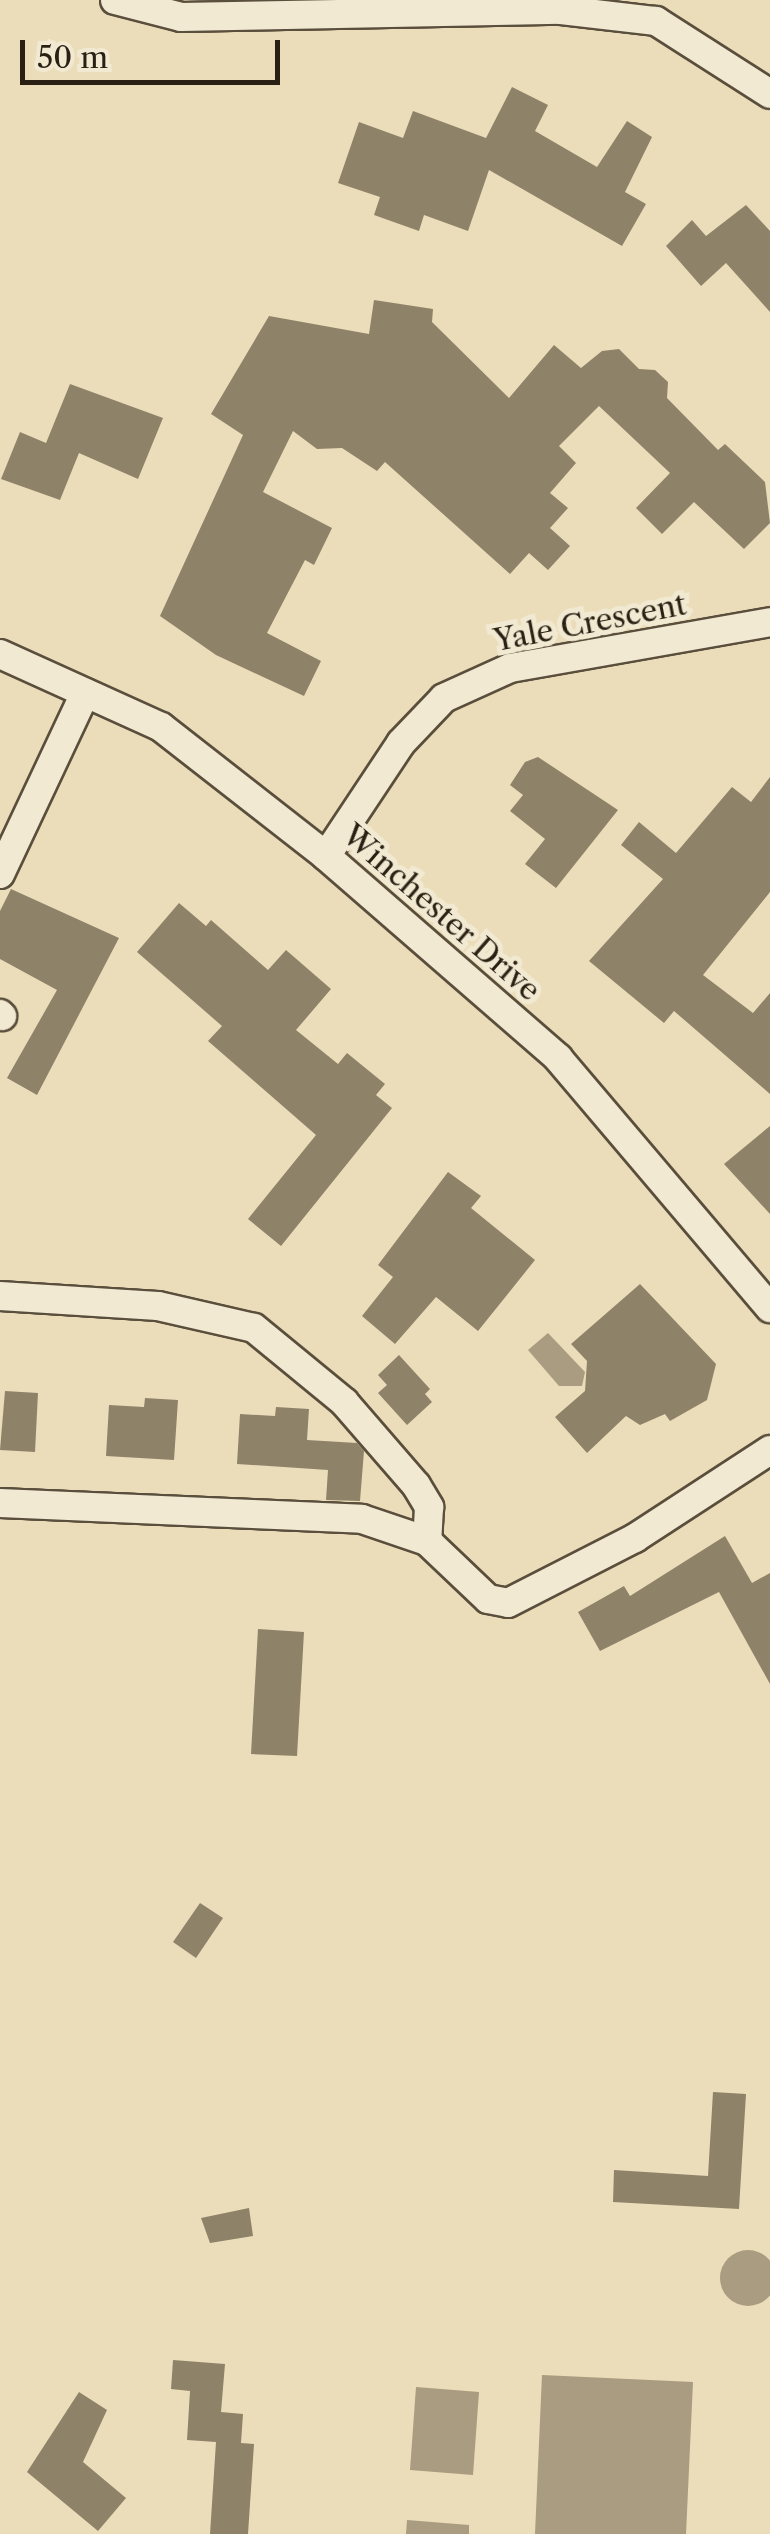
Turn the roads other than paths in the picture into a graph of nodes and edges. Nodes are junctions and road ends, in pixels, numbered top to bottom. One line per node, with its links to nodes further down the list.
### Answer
1 (115, 0): 2 (street)
2 (770, 94)
3 (770, 622): 6 (street, Yale Crescent)
4 (0, 654): 5 (street, Winchester Drive)
5 (85, 694): 6 (street, Winchester Drive); 7 (street)
6 (326, 856): 9 (street, Winchester Drive)
7 (0, 874)
8 (0, 1296): 12 (street)
9 (770, 1308)
10 (770, 1450): 12 (street)
11 (0, 1503): 12 (street)
12 (428, 1541)

